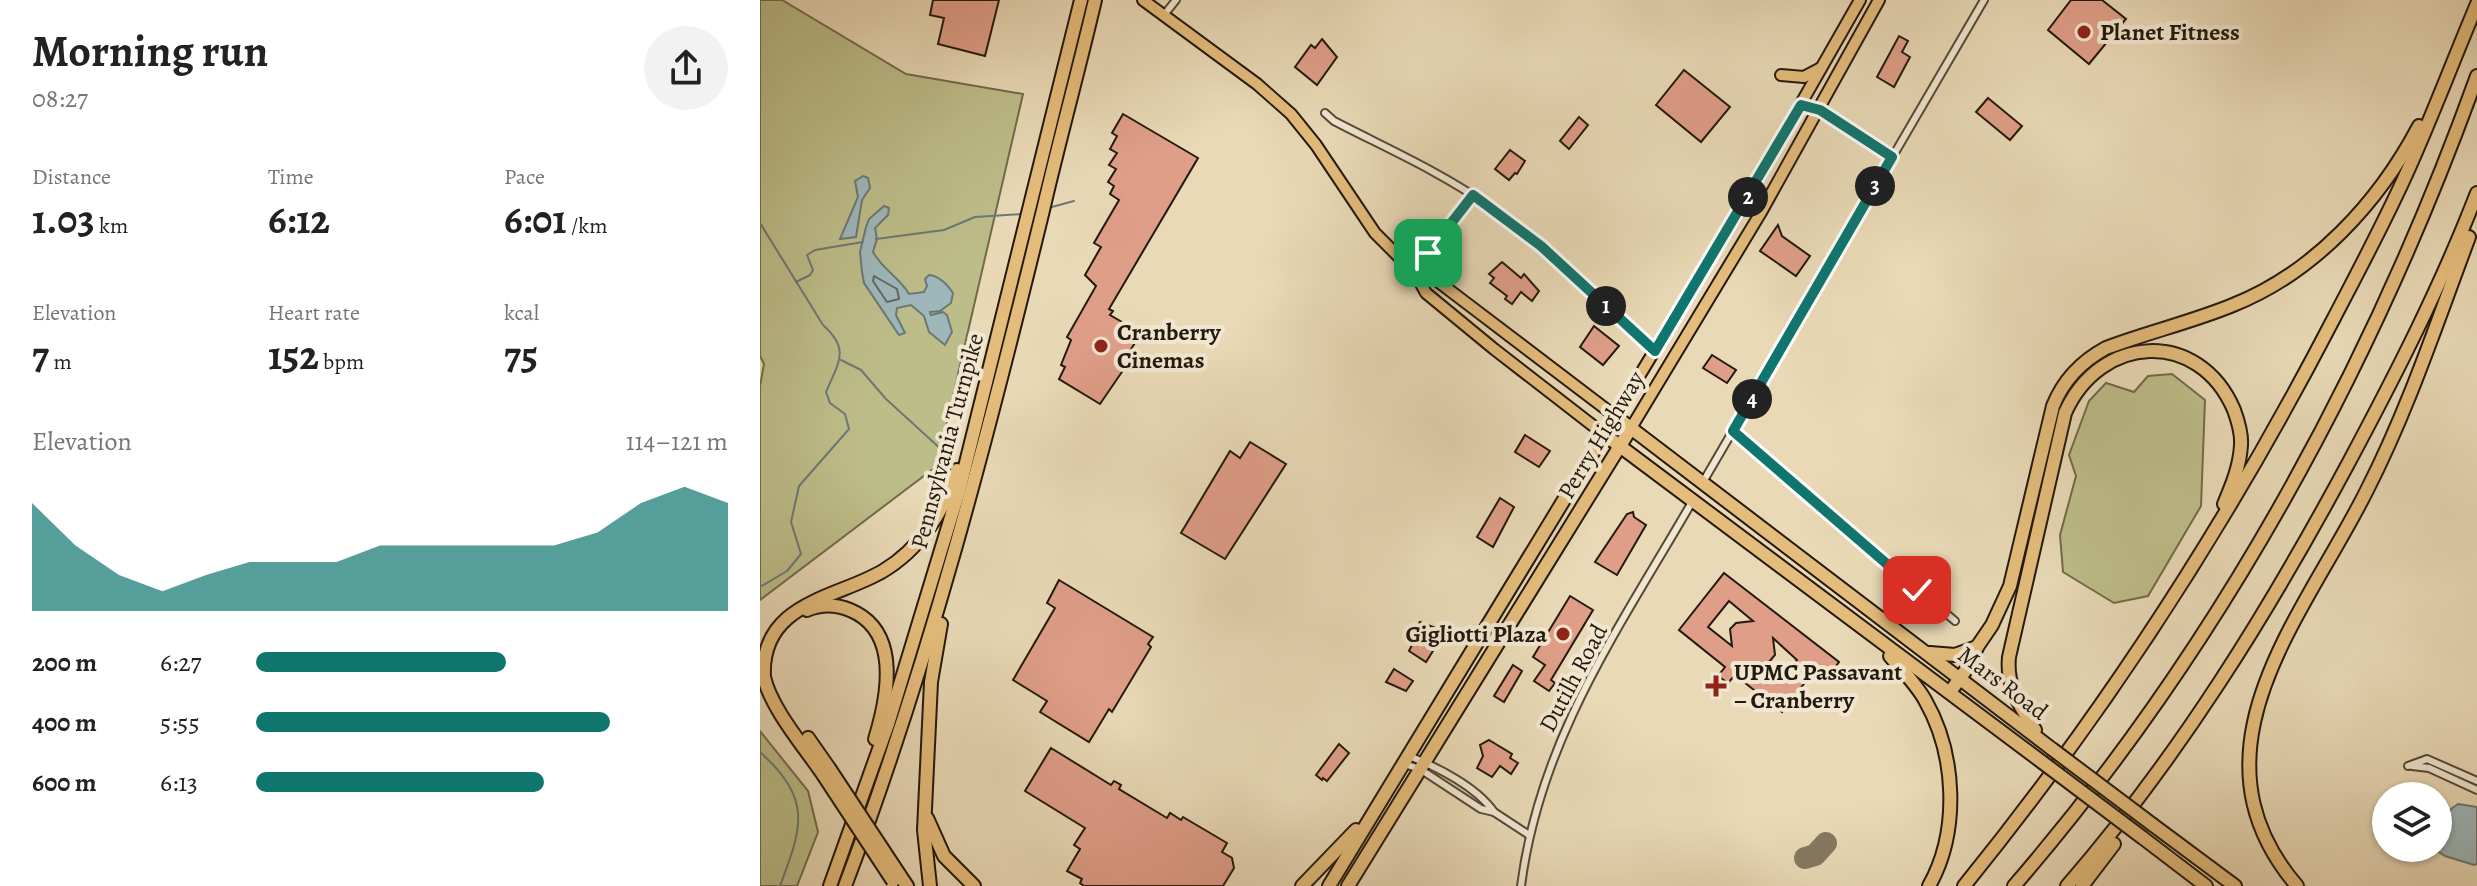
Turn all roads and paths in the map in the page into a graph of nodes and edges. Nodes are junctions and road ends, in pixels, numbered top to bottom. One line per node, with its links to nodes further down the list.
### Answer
1 (1081, 0): 24 (highway, Pennsylvania Turnpike)
2 (1095, 0): 31 (highway, Pennsylvania Turnpike)
3 (1143, 0): 9 (main road)
4 (1176, 0): 9 (street)
5 (1860, 0): 11 (main road, Perry Highway)
6 (1879, 0): 15 (main road, Perry Highway)
7 (1984, 0): 17 (street)
8 (2477, 4): 10 (highway)
9 (1164, 15): 21 (main road)
10 (2453, 59): 32 (highway); 35 (highway)
11 (1823, 67): 12 (main road); 14 (main road, Perry Highway)
12 (1781, 75)
13 (2477, 76): 62 (highway)
14 (1804, 101): 15 (street); 22 (main road, Perry Highway)
15 (1820, 110): 17 (street); 25 (main road, Perry Highway)
16 (1325, 113): 19 (street)
17 (1892, 157): 26 (street)
18 (2477, 193): 41 (highway)
19 (1473, 195): 21 (street); 22 (street)
20 (2477, 215): 67 (highway)
21 (1415, 273): 23 (main road); 27 (main road)
22 (1655, 351): 23 (main road, Perry Highway)
23 (1615, 416): 25 (highway, Mars Road); 27 (highway, Perry Highway)
24 (974, 428): 43 (highway); 48 (highway, Pennsylvania Turnpike)
25 (1631, 428): 28 (highway, Perry Highway); 29 (highway, Mars Road)
26 (1733, 431): 29 (street); 33 (street, Mars Road)
27 (1605, 435): 28 (highway, Mars Road); 40 (highway, Perry Highway)
28 (1621, 446): 30 (highway, Mars Road); 42 (highway, Perry Highway)
29 (1703, 482): 36 (highway, Mars Road)
30 (1693, 501): 34 (highway, Mars Road); 49 (street, Dutilh Road)
31 (958, 542): 47 (highway); 52 (highway, Pennsylvania Turnpike)
32 (2179, 588): 39 (highway); 61 (highway)
33 (1955, 621)
34 (1878, 641): 38 (highway, Mars Road); 60 (highway)
35 (1977, 647): 36 (highway); 37 (highway)
36 (1929, 653): 37 (highway, Mars Road)
37 (1961, 679): 38 (highway); 39 (highway, Mars Road)
38 (1950, 692): 65 (highway, Mars Road, bridge)
39 (2041, 740): 66 (highway, Mars Road, bridge)
40 (1406, 760): 42 (street); 46 (highway, Perry Highway)
41 (2164, 764): 63 (highway); 64 (highway)
42 (1422, 766): 49 (street); 58 (highway, Perry Highway)
43 (826, 772): 48 (highway); 50 (highway, bridge)
44 (2477, 781): 45 (street)
45 (2477, 790)
46 (1382, 800): 56 (highway); 57 (highway, Perry Highway)
47 (925, 810): 54 (highway); 55 (highway)
48 (855, 817): 51 (highway, Pennsylvania Turnpike)
49 (1529, 835): 59 (street, Dutilh Road)
50 (896, 880): 53 (highway)
51 (830, 886)
52 (845, 886)
53 (907, 886)
54 (930, 886)
55 (974, 886)
56 (1302, 886)
57 (1329, 886)
58 (1348, 886)
59 (1521, 886)
60 (1929, 886)
61 (1964, 886)
62 (2014, 886)
63 (2067, 886)
64 (2082, 886)
65 (2206, 886)
66 (2235, 886)
67 (2297, 886)

